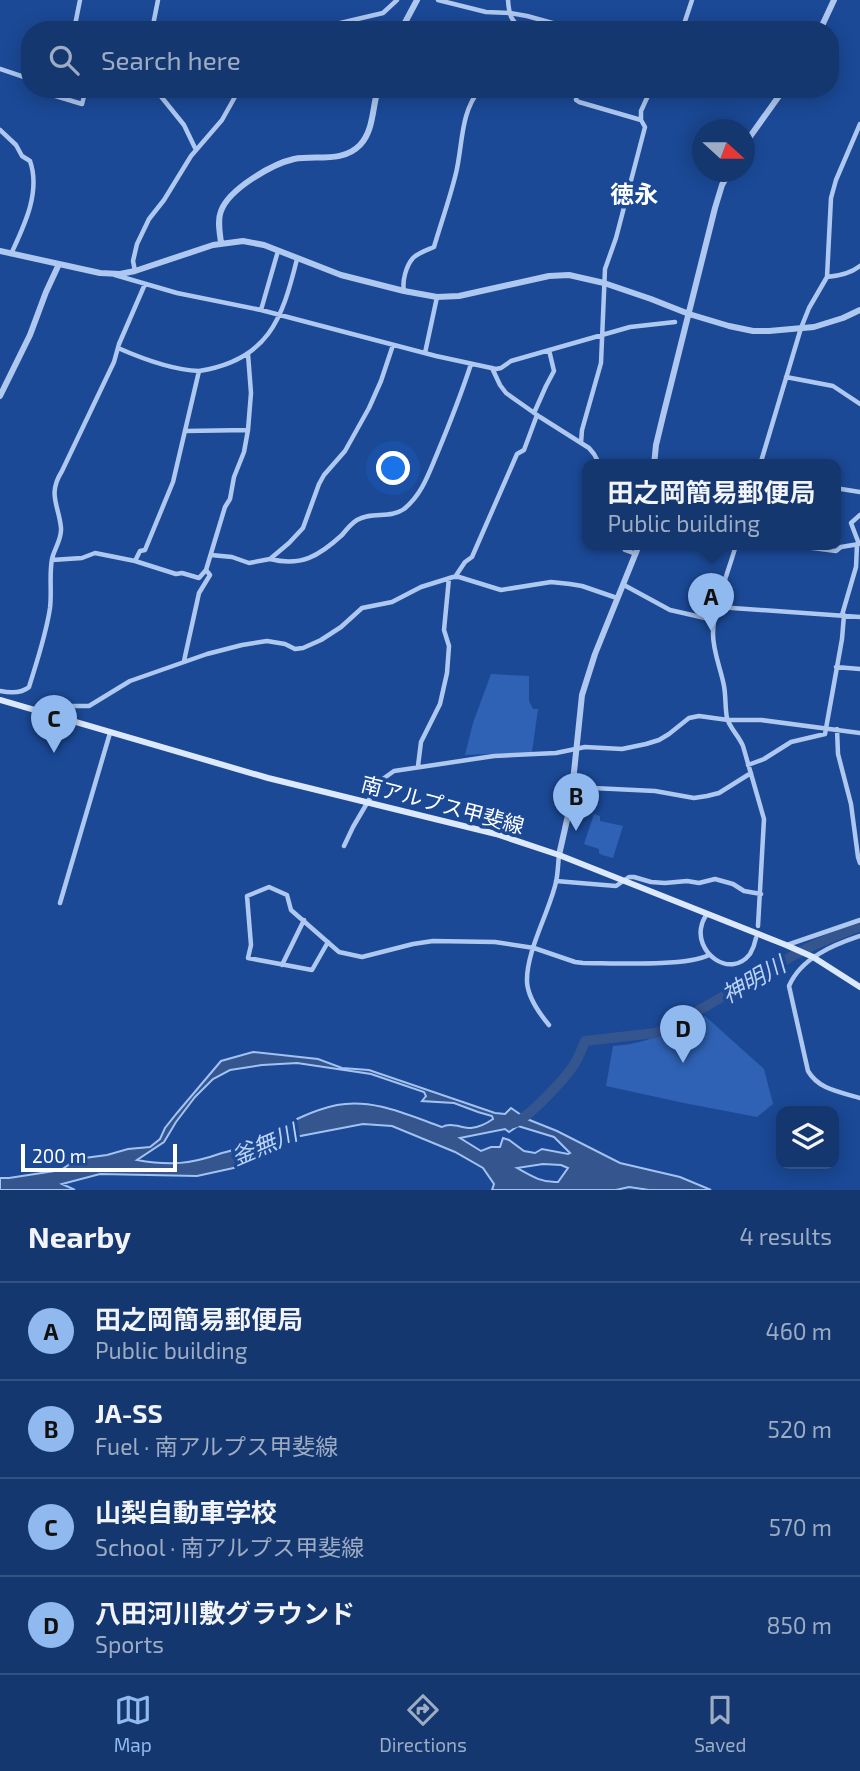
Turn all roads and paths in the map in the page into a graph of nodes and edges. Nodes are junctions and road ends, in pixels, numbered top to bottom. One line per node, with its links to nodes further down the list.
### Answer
1 (80, 0): 10 (street)
2 (158, 0): 11 (street)
3 (397, 0): 12 (street)
4 (416, 0): 13 (street)
5 (439, 0): 9 (street)
6 (508, 0): 9 (street)
7 (692, 0): 16 (street)
8 (834, 0): 17 (street)
9 (510, 13): 14 (street); 15 (street)
10 (76, 21)
11 (154, 21)
12 (348, 21)
13 (406, 21)
14 (513, 21)
15 (542, 21)
16 (685, 21)
17 (824, 21)
18 (0, 69): 19 (street)
19 (21, 76)
20 (62, 98): 21 (street)
21 (84, 98)
22 (162, 98): 33 (street)
23 (234, 98): 33 (street)
24 (375, 98): 35 (street)
25 (474, 98): 47 (street)
26 (576, 98): 29 (street)
27 (647, 98): 29 (street)
28 (778, 98): 32 (street)
29 (641, 120): 45 (street)
30 (860, 124): 44 (street)
31 (0, 130): 38 (street)
32 (755, 130)
33 (196, 150): 42 (street)
34 (724, 182): 52 (street)
35 (221, 243): 37 (street); 42 (street)
36 (0, 251): 38 (street)
37 (278, 251): 39 (street); 49 (street)
38 (11, 254): 40 (street)
39 (297, 259): 47 (street); 51 (street)
40 (59, 264): 43 (street); 65 (street)
41 (860, 266): 44 (street)
42 (135, 271): 43 (street)
43 (111, 274): 46 (street)
44 (827, 277): 54 (street)
45 (604, 283): 48 (street); 52 (street); 55 (street)
46 (145, 284): 49 (street); 57 (street)
47 (404, 291): 48 (street)
48 (437, 297): 59 (street)
49 (261, 310): 51 (street)
50 (860, 310): 54 (street)
51 (279, 314): 56 (street); 60 (street)
52 (689, 314): 54 (street); 72 (street)
53 (675, 322): 55 (street)
54 (801, 328): 64 (street)
55 (602, 335): 58 (street); 70 (street)
56 (393, 345): 59 (street); 84 (street)
57 (118, 348): 63 (street); 85 (street)
58 (549, 350): 62 (street); 67 (street)
59 (425, 353): 61 (street)
60 (248, 354): 63 (street); 68 (street)
61 (471, 364): 62 (street); 84 (street)
62 (492, 368): 67 (street)
63 (199, 371): 69 (street)
64 (786, 377): 66 (street); 73 (street)
65 (0, 396)
66 (860, 404)
67 (536, 414): 70 (street); 88 (street)
68 (248, 430): 69 (street); 83 (street)
69 (185, 431): 86 (street)
70 (581, 443): 71 (street)
71 (597, 459)
72 (655, 459)
73 (762, 459)
74 (841, 489): 75 (street)
75 (860, 492)
76 (860, 515): 77 (street)
77 (859, 544): 78 (street); 92 (street)
78 (841, 547)
79 (625, 550): 82 (street)
80 (637, 550): 82 (street)
81 (735, 550): 91 (street)
82 (636, 554): 89 (street)
83 (211, 555): 84 (street); 87 (street)
84 (270, 559)
85 (52, 560): 86 (street); 99 (street)
86 (135, 561): 87 (street)
87 (206, 570): 95 (street)
88 (452, 578): 90 (street); 95 (street); 110 (street)
89 (624, 585): 90 (street); 94 (street)
90 (618, 598): 108 (street)
91 (718, 607): 92 (street); 94 (street)
92 (843, 615): 93 (street); 96 (street)
93 (860, 617)
94 (714, 620): 103 (street)
95 (184, 662): 102 (street)
96 (836, 667): 97 (street); 104 (street)
97 (860, 670)
98 (0, 691): 99 (street)
99 (10, 693): 101 (street)
100 (0, 701): 101 (main road, 南アルプス甲斐線)
101 (10, 704): 102 (main road, 南アルプス甲斐線)
102 (50, 714): 106 (main road, 南アルプス甲斐線)
103 (728, 720): 104 (street); 108 (street); 109 (street)
104 (826, 728): 105 (street); 109 (street)
105 (837, 729): 107 (street); 116 (street)
106 (111, 732): 113 (main road, 南アルプス甲斐線); 120 (street)
107 (860, 733)
108 (576, 749): 110 (street); 112 (street)
109 (748, 765): 111 (street)
110 (418, 766): 113 (street)
111 (751, 773): 112 (street); 119 (street)
112 (572, 787): 115 (street)
113 (368, 803): 114 (street); 115 (main road, 南アルプス甲斐線)
114 (344, 846)
115 (559, 855): 117 (street); 118 (main road, 南アルプス甲斐線)
116 (860, 863)
117 (556, 881): 118 (street); 129 (street)
118 (624, 881): 119 (street); 121 (main road, 南アルプス甲斐線)
119 (761, 894): 124 (street)
120 (60, 903)
121 (708, 913): 128 (main road, 南アルプス甲斐線); 130 (street)
122 (304, 920): 127 (street); 132 (street); 132 (street)
123 (860, 920): 128 (street)
124 (758, 926)
125 (860, 936): 131 (street)
126 (756, 938): 130 (street)
127 (328, 942): 129 (street); 132 (street)
128 (790, 947): 131 (main road, 南アルプス甲斐線)
129 (534, 948): 130 (street); 134 (street)
130 (709, 955)
131 (811, 957): 133 (main road, 南アルプス甲斐線); 135 (street)
132 (282, 965)
133 (860, 987)
134 (549, 1025)
135 (860, 1098)

